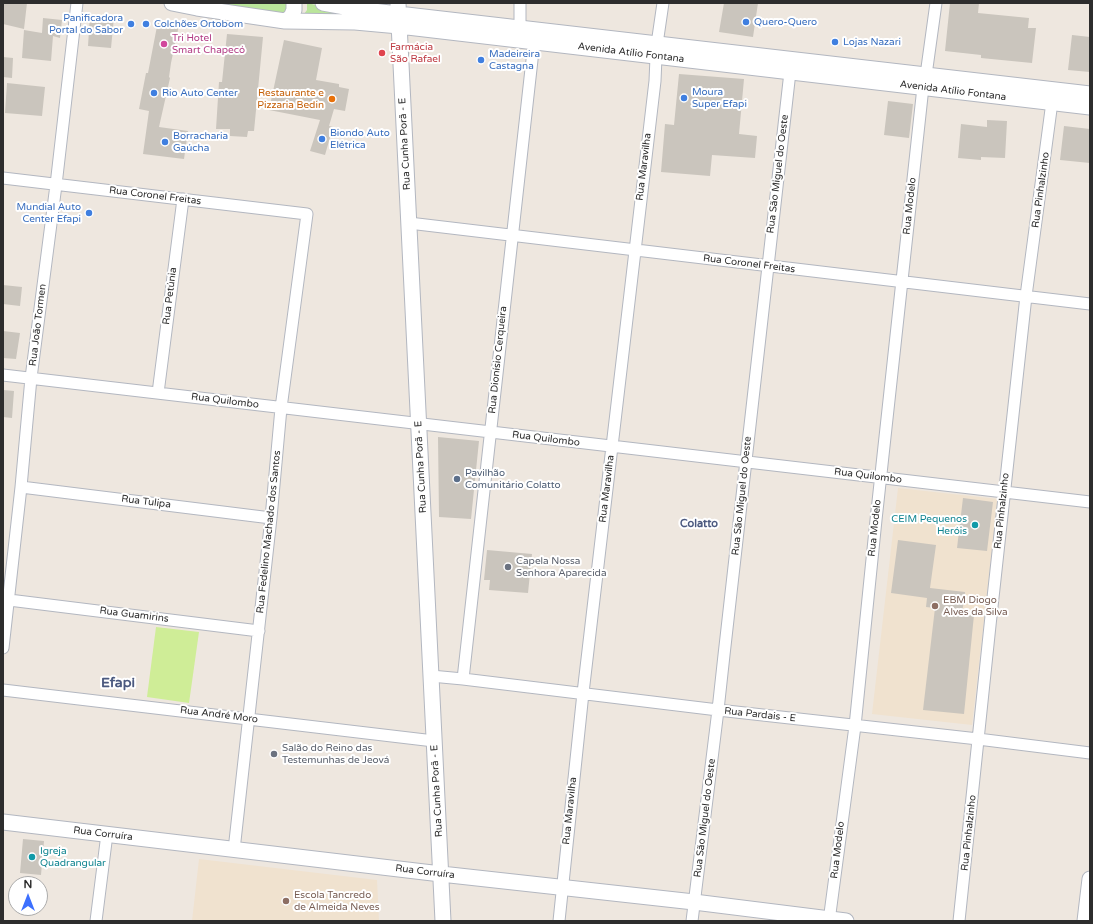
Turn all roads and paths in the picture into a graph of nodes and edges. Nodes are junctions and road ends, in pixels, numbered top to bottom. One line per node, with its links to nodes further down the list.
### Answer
1 (77, 3): 20 (street, Rua João Tormen)
2 (172, 3): 8 (street, Avenida Atílio Fontana)
3 (294, 3): 10 (street)
4 (323, 3): 9 (street, Avenida Atílio Fontana)
5 (520, 3): 11 (street)
6 (663, 3): 13 (street, Rua Maravilha)
7 (936, 3): 15 (street, Rua Modelo)
8 (196, 6): 10 (street, Avenida Atílio Fontana)
9 (398, 14): 10 (street, Avenida Atílio Fontana); 11 (street, Avenida Atílio Fontana); 12 (street, Avenida Atílio Fontana); 23 (street, Rua Cunha Porã - E)
10 (285, 21)
11 (520, 28): 13 (street, Avenida Atílio Fontana)
12 (534, 42): 13 (street, Avenida Atílio Fontana); 24 (street, Rua Dionísio Cerqueira)
13 (656, 50): 14 (street, Avenida Atílio Fontana); 15 (street, Avenida Atílio Fontana); 25 (street, Rua Maravilha)
14 (790, 72): 15 (street, Avenida Atílio Fontana); 26 (street, Rua São Miguel do Oeste)
15 (925, 81): 16 (street, Avenida Atílio Fontana); 17 (street, Avenida Atílio Fontana); 27 (street, Rua Modelo)
16 (1090, 94)
17 (1052, 102): 18 (street, Avenida Atílio Fontana); 28 (street, Rua Pinhalzinho)
18 (1090, 107)
19 (3, 178): 20 (street, Rua Coronel Freitas)
20 (56, 184): 21 (street, Rua Coronel Freitas); 31 (street, Rua João Tormen)
21 (183, 200): 22 (street, Rua Coronel Freitas); 32 (street, Rua Petúnia)
22 (307, 214): 33 (street, Rua Fedelino Machado dos Santos)
23 (409, 223): 24 (street, Rua Coronel Freitas); 34 (street, Rua Cunha Porã - E)
24 (512, 236): 25 (street, Rua Coronel Freitas); 35 (street, Rua Dionísio Cerqueira)
25 (635, 250): 26 (street, Rua Coronel Freitas); 36 (street, Rua Maravilha)
26 (768, 266): 27 (street, Rua Coronel Freitas); 37 (street, Rua São Miguel do Oeste)
27 (902, 282): 28 (street, Rua Coronel Freitas); 38 (street, Rua Modelo)
28 (1026, 296): 29 (street, Rua Coronel Freitas); 40 (street, Rua Pinhalzinho)
29 (1090, 304)
30 (3, 375): 31 (street, Rua Quilombo)
31 (31, 378): 32 (street, Rua Quilombo); 39 (street, Rua João Tormen)
32 (158, 393): 33 (street, Rua Quilombo)
33 (281, 408): 34 (street, Rua Quilombo); 42 (street, Rua Fedelino Machado dos Santos)
34 (419, 423): 35 (street, Rua Quilombo); 47 (street, Rua Cunha Porã - E)
35 (490, 432): 36 (street, Rua Quilombo); 48 (street, Rua Dionísio Cerqueira)
36 (612, 446): 37 (street, Rua Quilombo); 50 (street, Rua Maravilha)
37 (746, 462): 38 (street, Rua Quilombo); 51 (street, Rua São Miguel do Oeste)
38 (880, 477): 40 (street, Rua Quilombo); 53 (street, Rua Modelo)
39 (21, 487): 42 (street, Rua Tulipa); 43 (street, Rua João Tormen)
40 (1004, 492): 41 (street, Rua Quilombo); 54 (street, Rua Pinhalzinho)
41 (1090, 502)
42 (272, 518): 45 (street, Rua Fedelino Machado dos Santos)
43 (8, 600): 44 (street, Rua João Tormen); 45 (street, Rua Guamirins)
44 (4, 625): 46 (street, Rua João Tormen)
45 (259, 631): 52 (street, Rua Fedelino Machado dos Santos)
46 (3, 648)
47 (431, 676): 48 (street, Rua Pardais - E); 55 (street, Rua Cunha Porã - E)
48 (463, 679): 50 (street, Rua Pardais - E)
49 (3, 690): 52 (street, Rua André Moro)
50 (583, 693): 51 (street, Rua Pardais - E); 62 (street, Rua Maravilha)
51 (718, 710): 53 (street, Rua Pardais - E); 63 (street, Rua São Miguel do Oeste)
52 (249, 719): 55 (street, Rua André Moro); 59 (street, Rua Fedelino Machado dos Santos)
53 (855, 726): 54 (street, Rua Pardais - E); 64 (street, Rua Modelo)
54 (978, 739): 56 (street, Rua Pardais - E); 70 (street, Rua Pinhalzinho)
55 (434, 741): 60 (street, Rua Cunha Porã - E)
56 (1090, 753)
57 (3, 822): 58 (street, Rua Corruíra)
58 (107, 834): 59 (street, Rua Corruíra); 65 (street)
59 (234, 850): 60 (street, Rua Corruíra)
60 (441, 874): 62 (street, Rua Corruíra); 66 (street, Rua Cunha Porã - E)
61 (1090, 879): 71 (street)
62 (562, 887): 63 (street, Rua Corruíra); 67 (street, Rua Maravilha)
63 (694, 902): 64 (street, Rua Corruíra); 68 (street, Rua São Miguel do Oeste)
64 (829, 920): 69 (street, Rua Corruíra)
65 (96, 921)
66 (443, 921)
67 (559, 921)
68 (692, 921)
69 (846, 921)
70 (960, 921)
71 (1085, 921)

